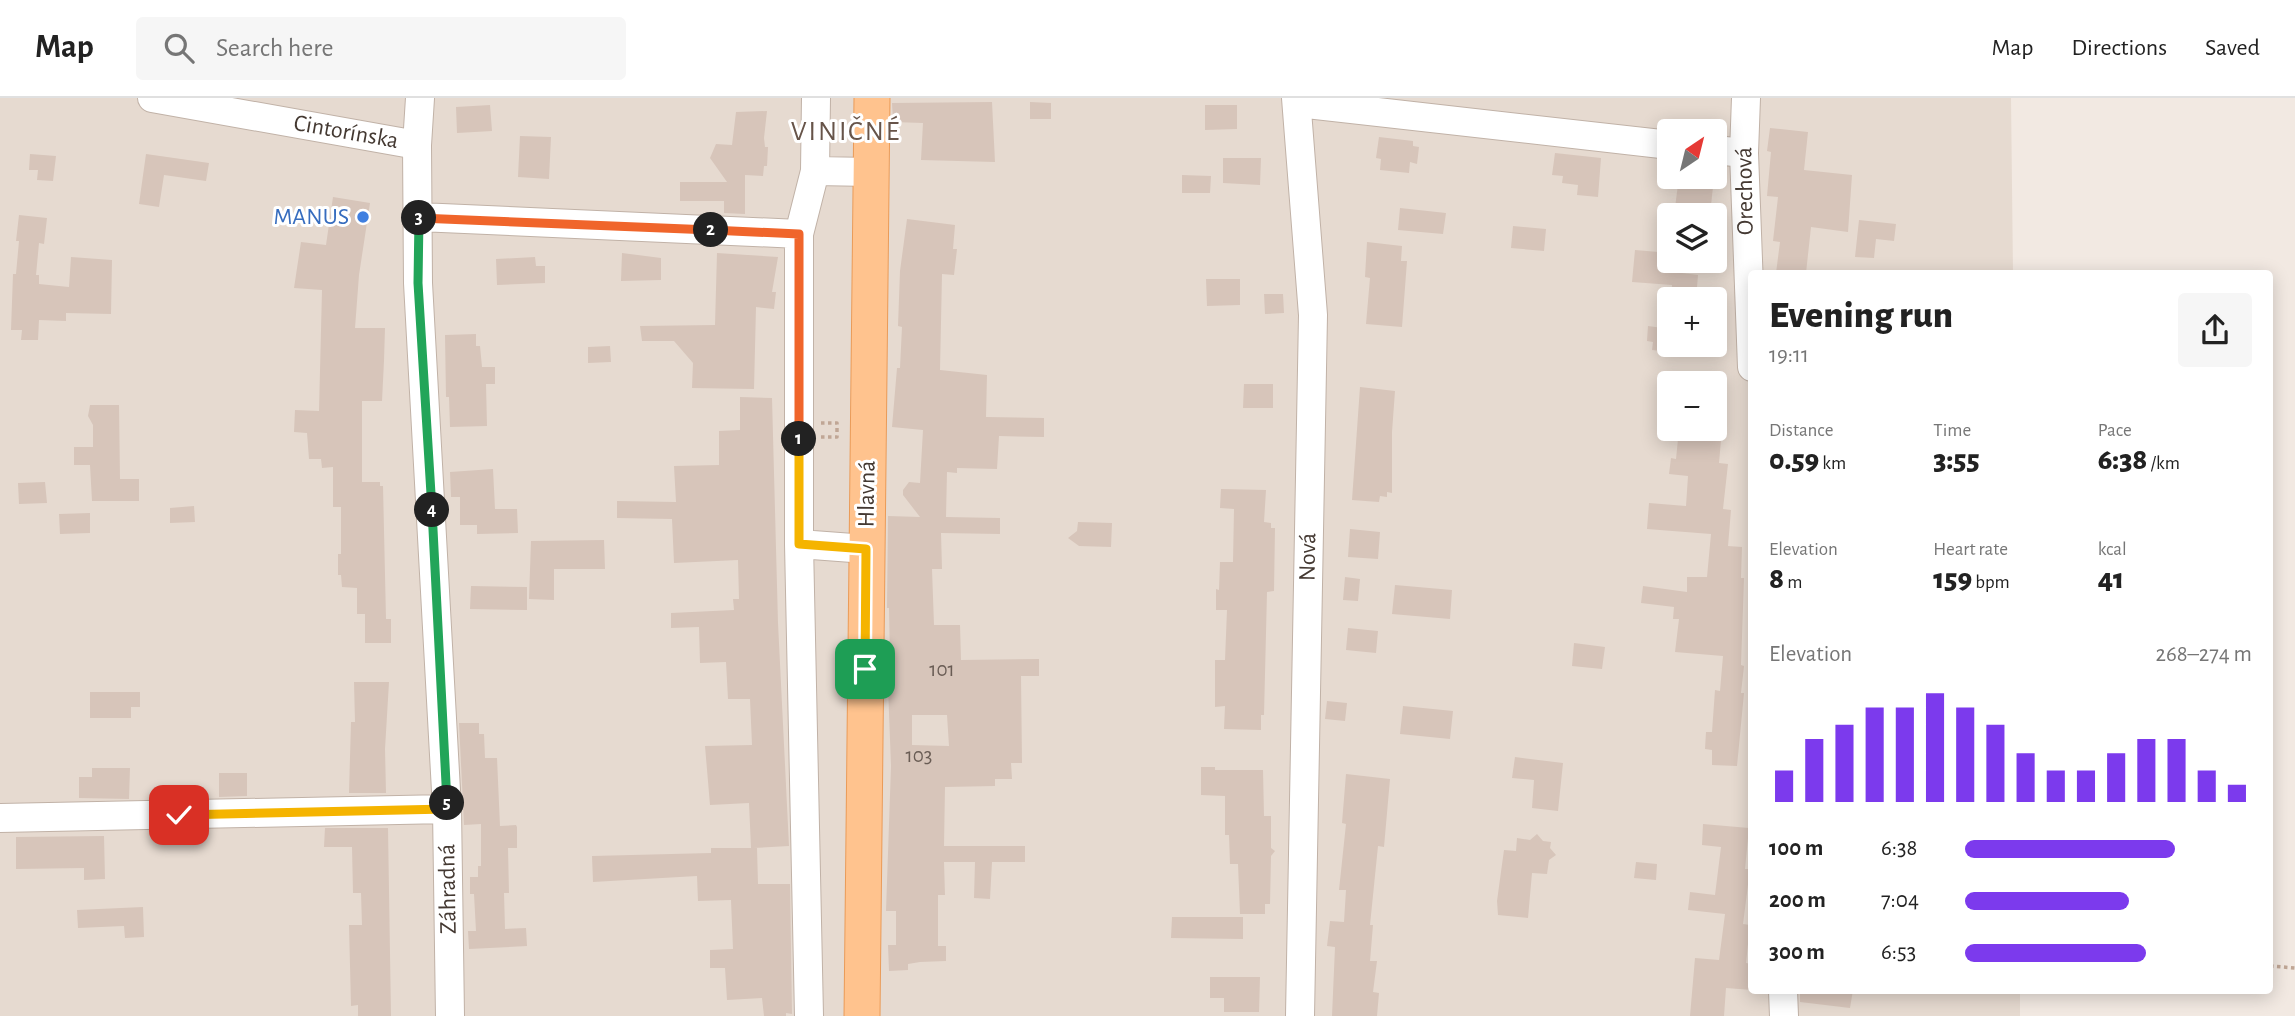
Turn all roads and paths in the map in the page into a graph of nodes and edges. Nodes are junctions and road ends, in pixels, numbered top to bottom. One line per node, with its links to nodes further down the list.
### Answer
1 (152, 98): 8 (street, Cintorínska)
2 (420, 98): 8 (street, Záhradná)
3 (816, 98): 11 (street)
4 (872, 98): 12 (main road, Hlavná)
5 (1746, 98): 10 (street, Orechová)
6 (1297, 101): 7 (street); 28 (street, Nová)
7 (1657, 143)
8 (417, 145): 13 (street, Záhradná)
9 (1727, 151): 10 (street)
10 (1744, 153): 15 (street, Orechová)
11 (815, 171): 12 (street); 14 (street)
12 (871, 172): 19 (main road, Hlavná)
13 (419, 217): 14 (street); 20 (street, Záhradná)
14 (799, 234): 18 (street)
15 (1748, 270)
16 (837, 430): 16 (path); 17 (path)
17 (846, 430)
18 (799, 544): 19 (street); 26 (street)
19 (866, 549): 27 (main road, Hlavná)
20 (447, 809): 21 (street); 25 (street, Záhradná)
21 (0, 818)
22 (2273, 966): 23 (path)
23 (2295, 968)
24 (1783, 994): 29 (street)
25 (450, 1016)
26 (809, 1016)
27 (862, 1016)
28 (1300, 1016)
29 (1784, 1016)

